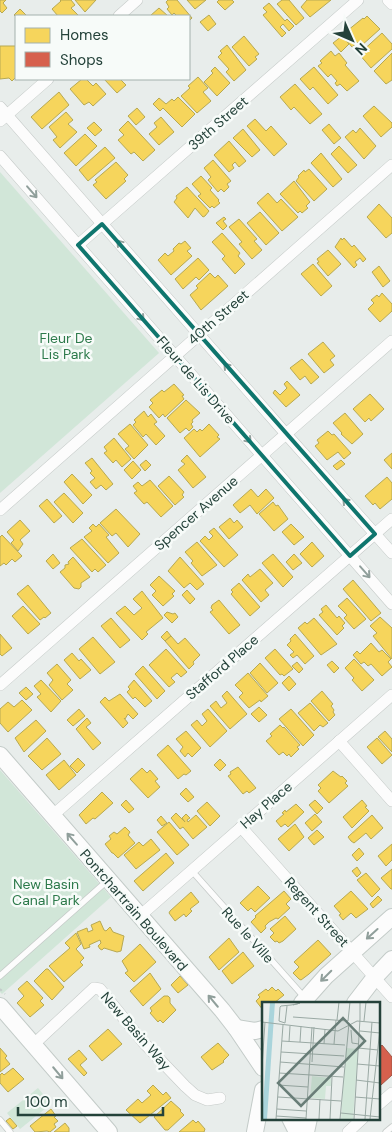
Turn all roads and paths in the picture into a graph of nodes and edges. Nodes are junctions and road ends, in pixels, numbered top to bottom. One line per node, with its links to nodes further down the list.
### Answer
1 (137, 0): 5 (street)
2 (358, 0): 10 (street, 39th Street)
3 (388, 0): 4 (street)
4 (392, 4)
5 (119, 15)
6 (47, 80): 7 (street)
7 (2, 114): 10 (street)
8 (0, 156): 11 (street, Fleur de Lis Drive, one-way to 11)
9 (392, 165): 12 (street, 40th Street)
10 (102, 224): 11 (street, 39th Street); 12 (street, one-way to 10)
11 (78, 245): 14 (street, Fleur de Lis Drive, one-way to 14)
12 (199, 334): 14 (street, 40th Street); 15 (street, one-way to 12)
13 (392, 341): 15 (street, Spencer Avenue)
14 (174, 355): 16 (street, Fleur de Lis Drive, one-way to 16); 17 (street, 40th Street)
15 (286, 434): 16 (street, Spencer Avenue); 19 (street, one-way to 15)
16 (262, 455): 21 (street, Fleur de Lis Drive); 23 (street, Spencer Avenue)
17 (0, 510)
18 (392, 519): 19 (street, Stafford Place)
19 (375, 534): 20 (street); 21 (street, Stafford Place)
20 (392, 553)
21 (350, 556): 22 (street, Fleur de Lis Drive, one-way to 22); 28 (street, Stafford Place)
22 (392, 604)
23 (0, 685)
24 (392, 695): 25 (street, Hay Place)
25 (339, 741): 27 (street); 29 (street, Hay Place)
26 (0, 755): 28 (main road, Pontchartrain Boulevard)
27 (392, 801)
28 (52, 816): 31 (main road, Pontchartrain Boulevard, one-way to 28)
29 (241, 827): 30 (street, Hay Place); 34 (street, Regent Street)
30 (192, 871): 32 (street, Hay Place); 39 (lane, Rue le Ville)
31 (108, 880): 32 (main road, Pontchartrain Boulevard); 36 (lane)
32 (141, 915): 42 (main road, Pontchartrain Boulevard, one-way to 32)
33 (392, 916): 34 (main road, one-way to 34)
34 (352, 952): 37 (street, Regent Street); 39 (main road, one-way to 39)
35 (392, 959): 37 (main road)
36 (0, 976)
37 (375, 977): 38 (street, Regent Street); 40 (main road)
38 (392, 997)
39 (302, 1002)
40 (356, 1002)
41 (1, 1009): 44 (main road)
42 (236, 1028): 43 (main road); 45 (main road, Pontchartrain Boulevard)
43 (262, 1028)
44 (34, 1044): 48 (street, New Basin Way); 55 (main road, one-way to 55)
45 (262, 1067)
46 (262, 1095): 56 (main road)
47 (391, 1097): 49 (street)
48 (220, 1098)
49 (380, 1104)
50 (0, 1120): 54 (lane)
51 (291, 1120): 57 (main road)
52 (361, 1120): 58 (street)
53 (392, 1127): 59 (lane)
54 (10, 1132)
55 (109, 1132)
56 (255, 1132)
57 (297, 1132)
58 (348, 1132)
59 (386, 1132)

